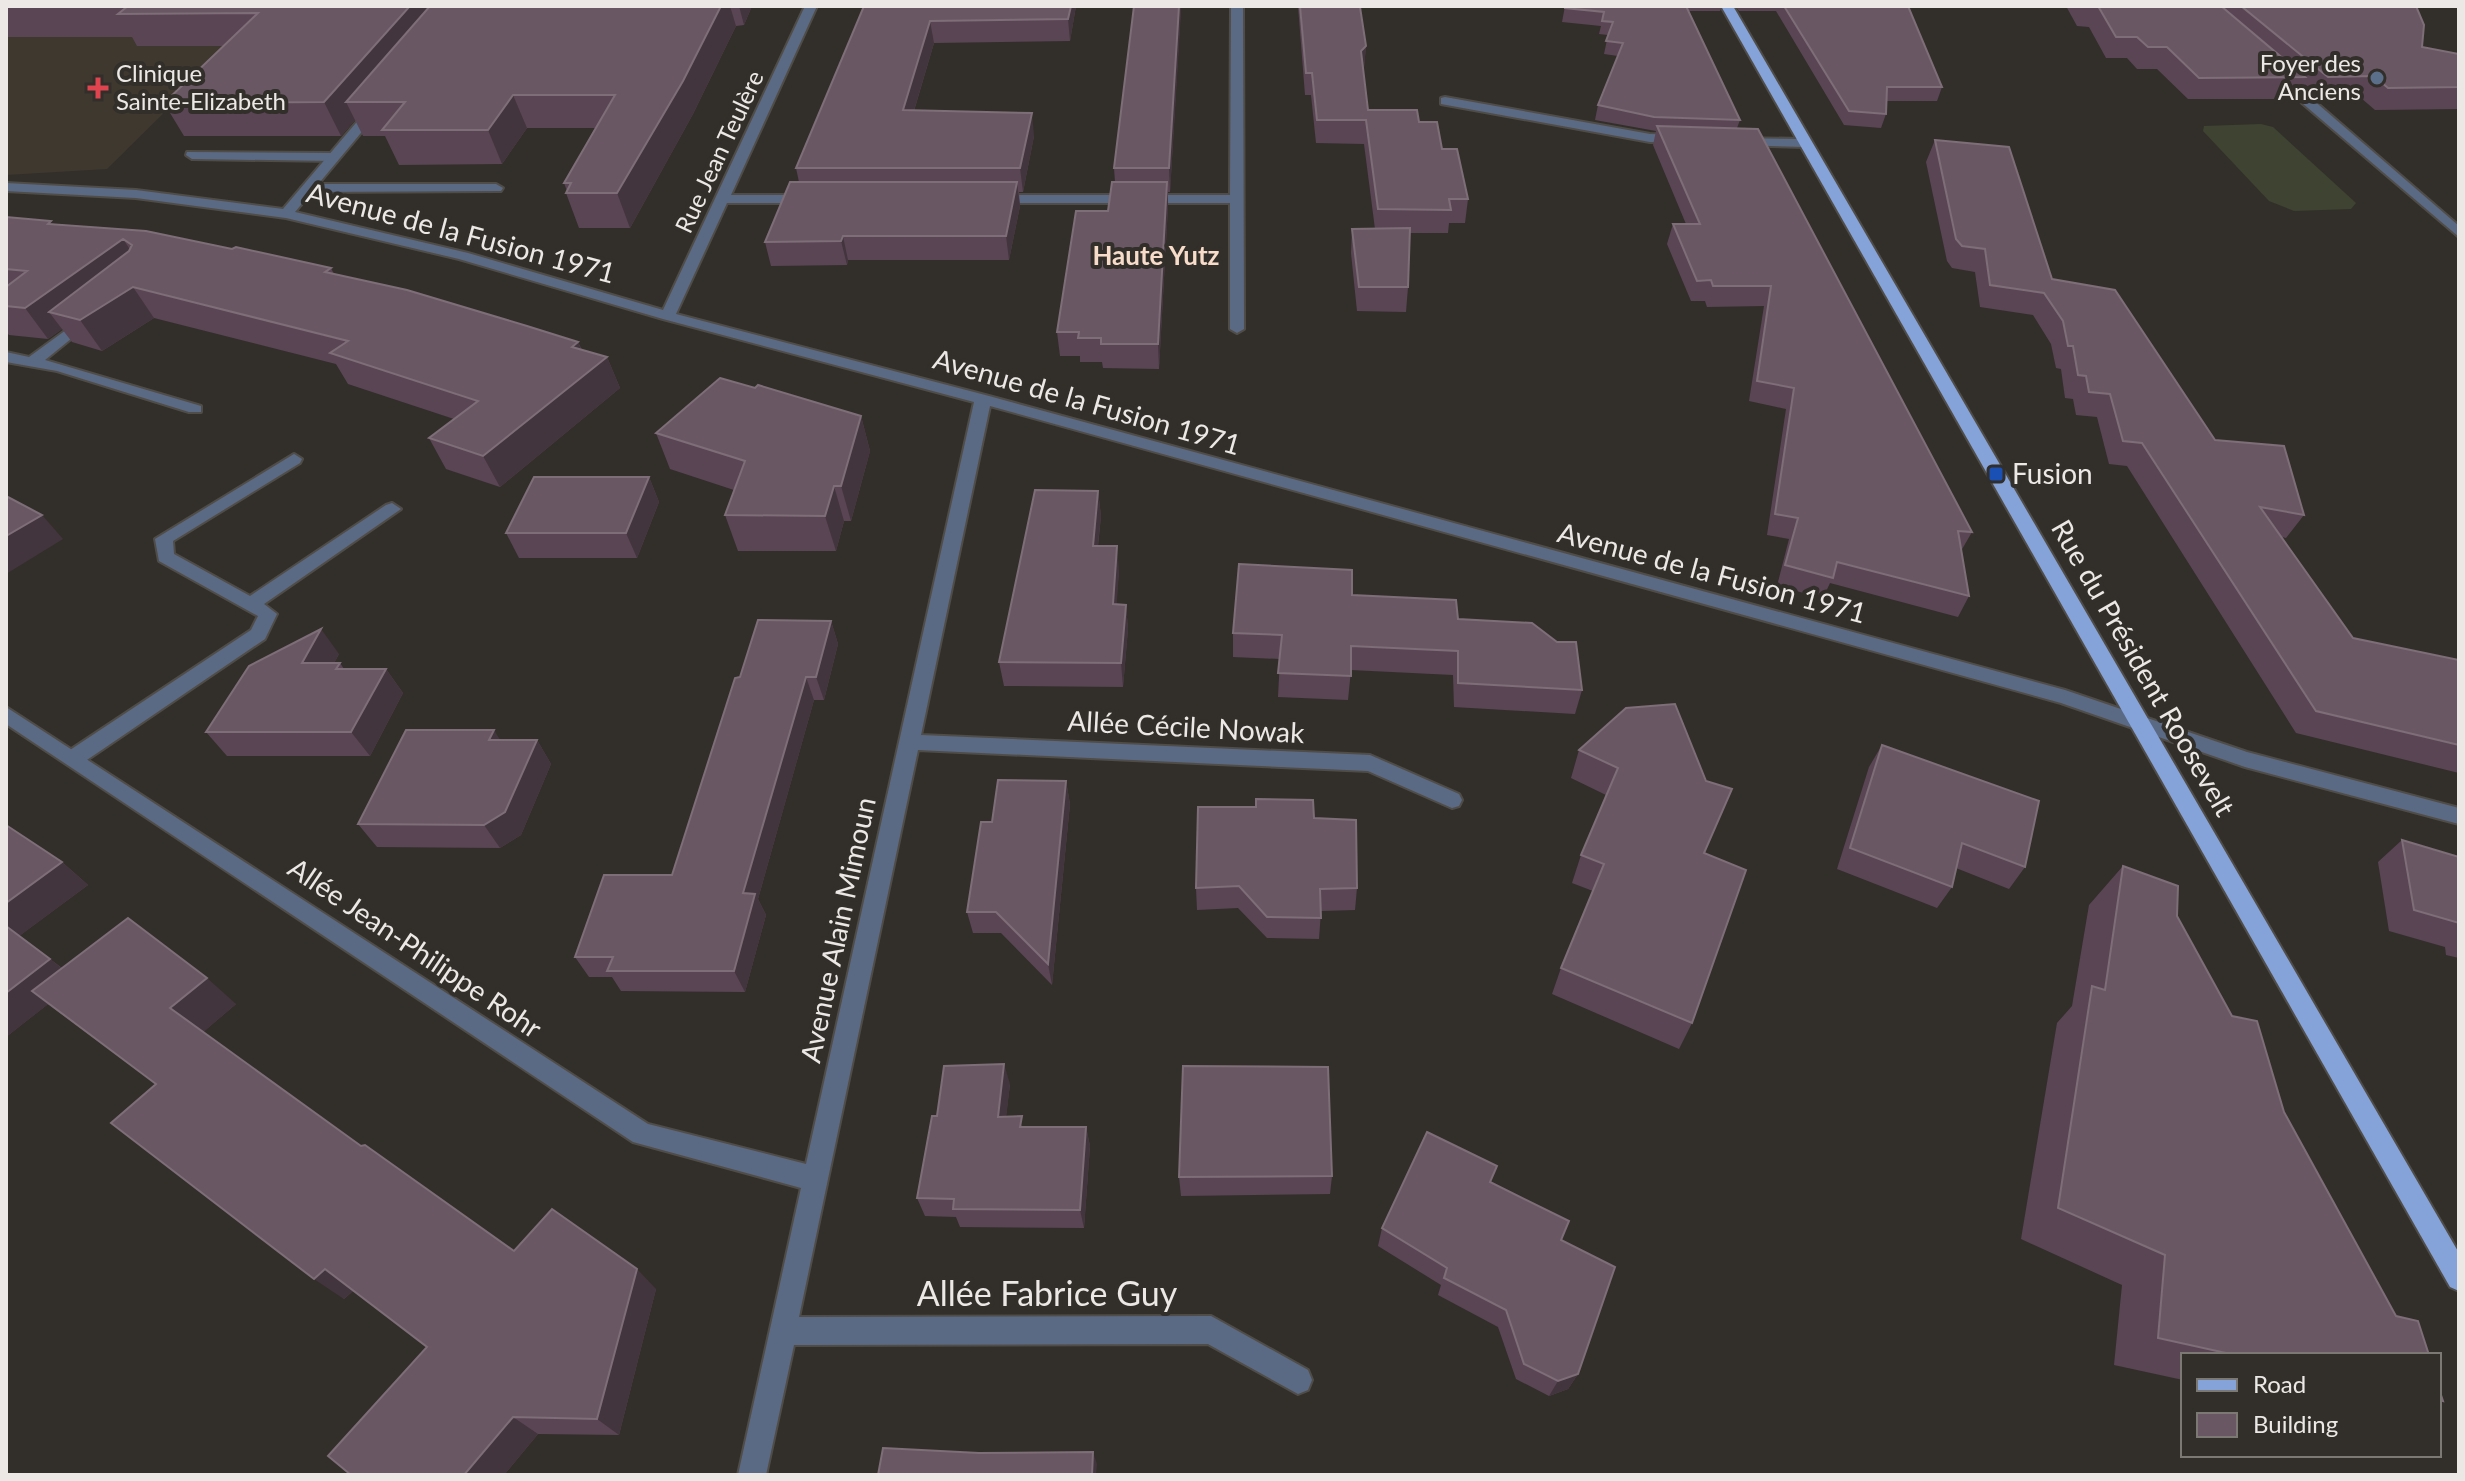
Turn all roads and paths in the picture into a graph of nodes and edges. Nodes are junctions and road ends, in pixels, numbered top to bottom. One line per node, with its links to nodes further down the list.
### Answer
1 (811, 6): 15 (street, Rue Jean Teulère)
2 (1237, 6): 18 (street)
3 (1727, 6): 9 (main road, Rue du Président Roosevelt)
4 (2268, 68): 20 (street)
5 (383, 99): 11 (street)
6 (1445, 101): 7 (street)
7 (1697, 140)
8 (1728, 141): 9 (street)
9 (1805, 143): 32 (main road, Rue du Président Roosevelt)
10 (192, 155): 11 (street)
11 (334, 157): 13 (street)
12 (6, 187): 19 (street, Avenue de la Fusion 1971)
13 (308, 188): 14 (street); 19 (street)
14 (496, 188)
15 (722, 199): 16 (street); 22 (street, Rue Jean Teulère)
16 (832, 199)
17 (972, 199): 18 (street)
18 (1239, 199): 23 (street)
19 (286, 214): 22 (street, Avenue de la Fusion 1971)
20 (2459, 233)
21 (105, 304): 25 (street)
22 (668, 316): 26 (street, Avenue de la Fusion 1971)
23 (1237, 329)
24 (6, 357): 25 (street)
25 (32, 362): 27 (street)
26 (983, 399): 32 (street, Avenue de la Fusion 1971); 33 (street, Avenue Alain Mimoun)
27 (195, 409)
28 (294, 459): 30 (street)
29 (392, 509): 30 (street)
30 (251, 604): 34 (street)
31 (6, 714): 34 (street, Allée Jean-Philippe Rohr)
32 (2142, 726): 36 (street, Avenue de la Fusion 1971); 38 (main road, Rue du Président Roosevelt)
33 (909, 742): 35 (street, Allée Cécile Nowak); 37 (street, Avenue Alain Mimoun)
34 (74, 758): 37 (street, Allée Jean-Philippe Rohr)
35 (1452, 800)
36 (2459, 816)
37 (815, 1179): 39 (street, Avenue Alain Mimoun)
38 (2459, 1278)
39 (783, 1331): 40 (street, Allée Fabrice Guy); 41 (street, Avenue Alain Mimoun)
40 (1298, 1380)
41 (752, 1475)

